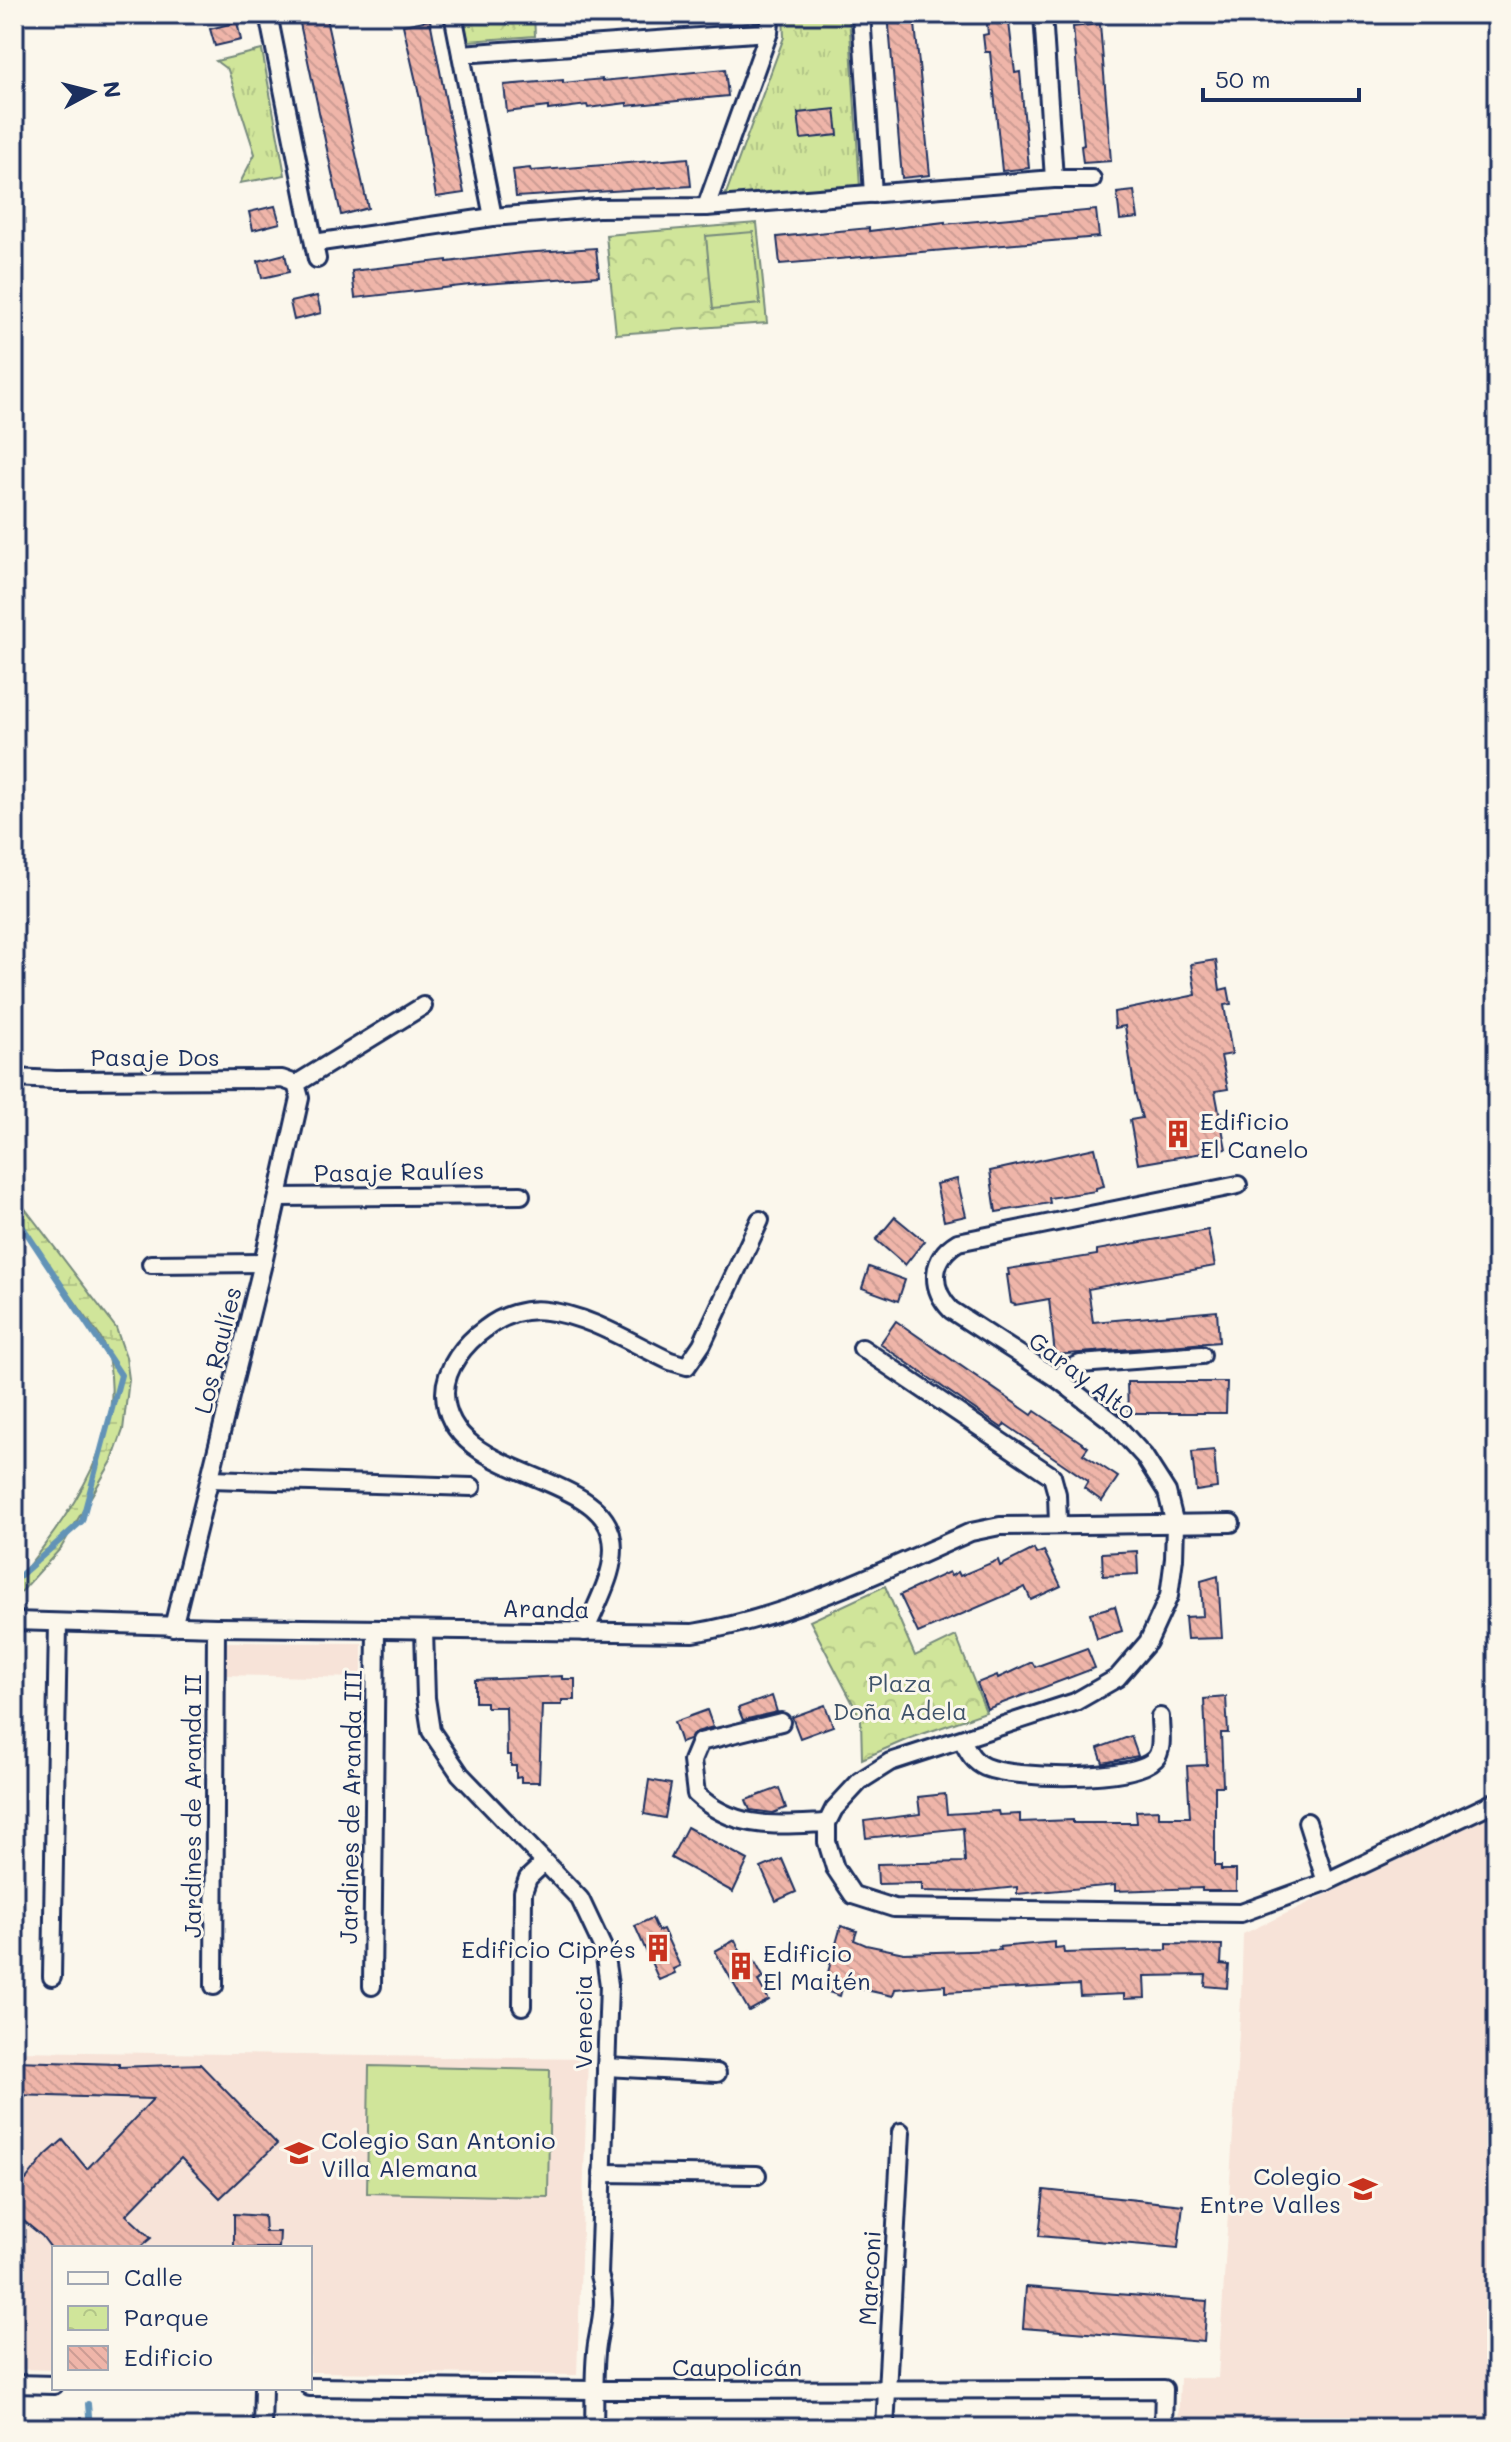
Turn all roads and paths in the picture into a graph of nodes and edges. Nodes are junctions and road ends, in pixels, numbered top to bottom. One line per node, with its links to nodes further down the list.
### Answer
1 (268, 14): 12 (street)
2 (453, 14): 7 (street)
3 (771, 14): 6 (street)
4 (861, 14): 10 (street)
5 (1043, 14): 8 (street)
6 (769, 32): 7 (street); 11 (street)
7 (461, 54): 12 (street)
8 (1054, 179): 9 (street); 10 (street)
9 (1092, 179)
10 (873, 194): 11 (street)
11 (706, 207): 12 (street)
12 (493, 217)
13 (423, 1006): 15 (street)
14 (14, 1078): 15 (street, Pasaje Dos)
15 (296, 1084): 18 (street, Los Raulíes)
16 (1238, 1185): 24 (street, Garay Alto)
17 (521, 1195): 18 (street, Pasaje Raulíes)
18 (278, 1197): 20 (street, Los Raulíes)
19 (760, 1220): 36 (street)
20 (263, 1263): 21 (street); 25 (street, Los Raulíes)
21 (151, 1264)
22 (862, 1348): 28 (street)
23 (1202, 1355): 24 (street)
24 (1059, 1380): 29 (street, Garay Alto)
25 (211, 1479): 26 (street); 32 (street, Los Raulíes)
26 (472, 1487)
27 (1231, 1523): 29 (street, Aranda)
28 (1058, 1524): 29 (street, Aranda); 36 (street, Aranda)
29 (1175, 1525): 39 (street, Garay Alto)
30 (15, 1622): 31 (street, Aranda)
31 (58, 1623): 32 (street, Aranda); 45 (street)
32 (173, 1627): 33 (street, Aranda)
33 (216, 1627): 34 (street, Aranda); 46 (street, Jardines de Aranda II)
34 (376, 1629): 35 (street, Aranda); 47 (street, Jardines de Aranda III)
35 (424, 1630): 36 (street, Aranda); 43 (street, Venecia)
36 (585, 1632)
37 (1160, 1717): 39 (street)
38 (781, 1722): 42 (street)
39 (962, 1740): 42 (street, Garay Alto)
40 (1497, 1801): 44 (street)
41 (1307, 1822): 44 (street)
42 (827, 1823): 44 (street)
43 (544, 1863): 48 (street); 49 (street, Venecia)
44 (1326, 1882)
45 (52, 1977)
46 (214, 1986)
47 (372, 1986)
48 (522, 2006)
49 (606, 2067): 50 (street); 52 (street, Venecia)
50 (717, 2073)
51 (901, 2132): 59 (street, Marconi)
52 (602, 2173): 53 (street); 58 (street, Venecia)
53 (757, 2175)
54 (14, 2384): 55 (street)
55 (52, 2385)
56 (312, 2387): 58 (street, Caupolicán)
57 (263, 2390): 60 (street)
58 (595, 2390): 59 (street, Caupolicán); 61 (street, Venecia)
59 (887, 2390): 62 (street, Marconi); 63 (street, Caupolicán)
60 (262, 2428)
61 (594, 2428)
62 (885, 2428)
63 (1163, 2428)

